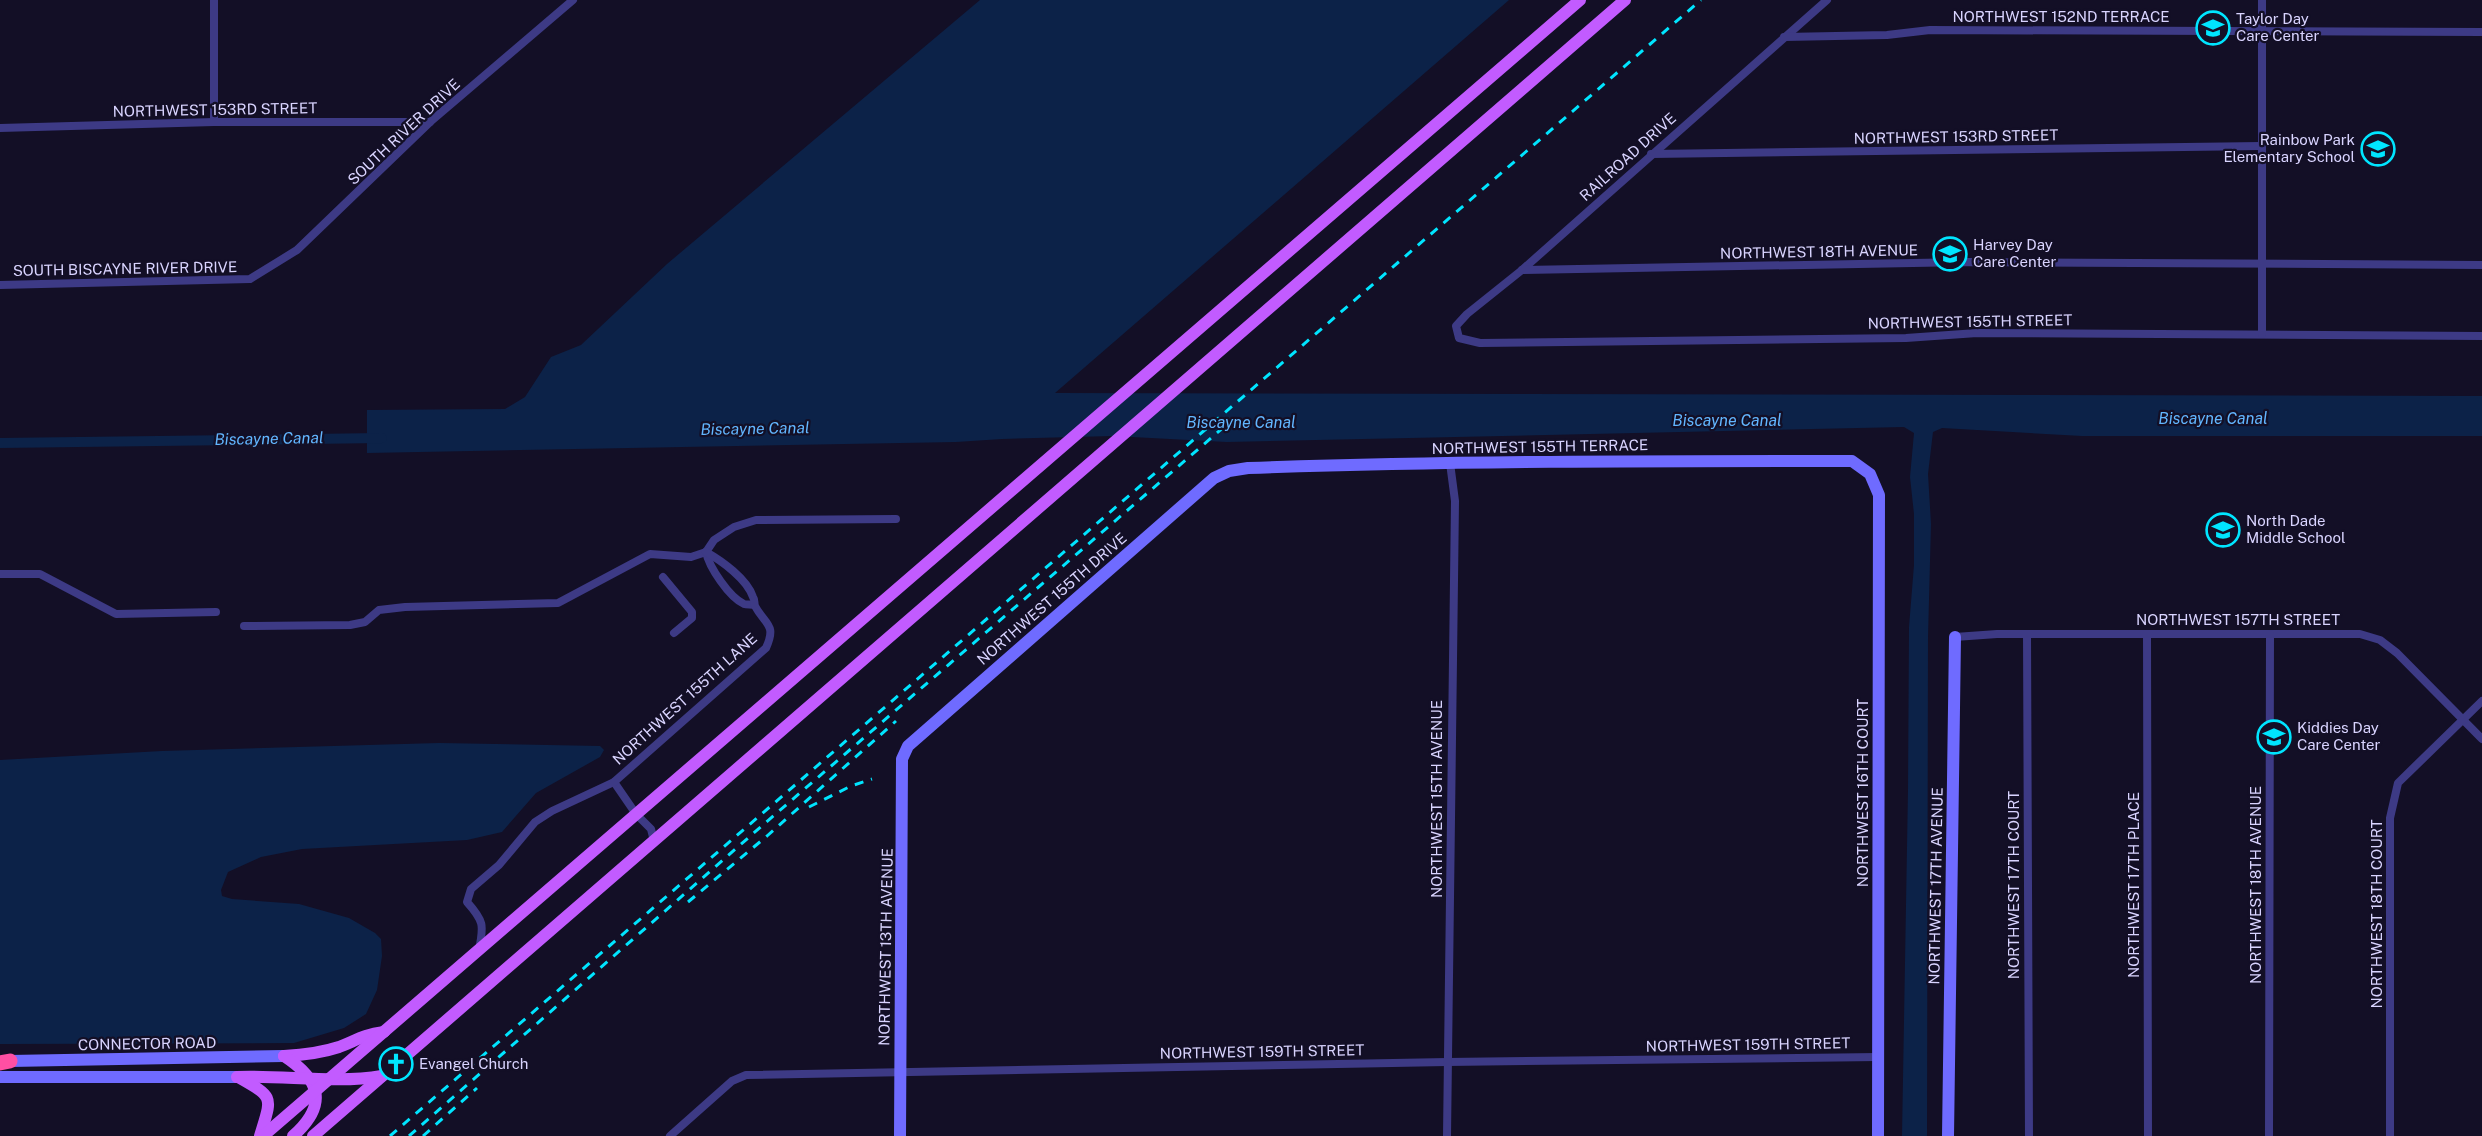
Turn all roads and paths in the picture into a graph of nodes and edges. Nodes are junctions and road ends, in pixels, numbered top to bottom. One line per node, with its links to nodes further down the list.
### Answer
1 (214, 0): 10 (street)
2 (573, 0): 11 (street, SOUTH RIVER DRIVE)
3 (1580, 0): 43 (main road)
4 (1625, 0): 44 (main road)
5 (1827, 0): 9 (street, RAILROAD DRIVE)
6 (2262, 0): 7 (street)
7 (2262, 32): 8 (street, NORTHWEST 152ND TERRACE); 9 (street, NORTHWEST 152ND TERRACE); 13 (street)
8 (2482, 32)
9 (1784, 37): 14 (street, RAILROAD DRIVE)
10 (214, 122): 11 (street, NORTHWEST 153RD STREET); 12 (street, NORTHWEST 153RD STREET)
11 (430, 122): 18 (street, SOUTH RIVER DRIVE)
12 (0, 128)
13 (2261, 146): 14 (street, NORTHWEST 153RD STREET); 15 (street)
14 (1651, 154): 17 (street, RAILROAD DRIVE)
15 (2261, 263): 16 (street, NORTHWEST 18TH AVENUE); 17 (street, NORTHWEST 18TH AVENUE); 20 (street)
16 (2482, 265)
17 (1522, 270): 22 (street, RAILROAD DRIVE)
18 (250, 279): 19 (street, SOUTH BISCAYNE RIVER DRIVE)
19 (0, 285)
20 (2262, 334): 21 (street, NORTHWEST 155TH STREET); 22 (street, NORTHWEST 155TH STREET)
21 (2482, 336)
22 (1459, 338)
23 (1852, 461): 24 (street, NORTHWEST 155TH TERRACE); 48 (street, NORTHWEST 16TH COURT)
24 (1450, 463): 25 (street, NORTHWEST 155TH TERRACE); 52 (street, NORTHWEST 15TH AVENUE)
25 (1229, 471): 41 (street, NORTHWEST 155TH DRIVE)
26 (896, 519): 27 (street)
27 (706, 552): 30 (street, NORTHWEST 155TH LANE); 30 (street, NORTHWEST 155TH LANE); 32 (street)
28 (0, 574): 31 (street)
29 (663, 578): 33 (street)
30 (754, 605): 42 (street, NORTHWEST 155TH LANE)
31 (216, 612)
32 (244, 626)
33 (674, 633)
34 (2027, 634): 35 (street, NORTHWEST 157TH STREET); 37 (street, NORTHWEST 157TH STREET); 70 (street, NORTHWEST 17TH COURT)
35 (2147, 634): 36 (street, NORTHWEST 157TH STREET); 71 (street, NORTHWEST 17TH PLACE)
36 (2270, 634): 39 (street, NORTHWEST 157TH STREET); 72 (street, NORTHWEST 18TH AVENUE)
37 (1954, 637): 69 (street, NORTHWEST 17TH AVENUE)
38 (2482, 701): 39 (street)
39 (2463, 719): 40 (street, NORTHWEST 157TH STREET); 73 (street, NORTHWEST 18TH COURT)
40 (2482, 739)
41 (902, 759): 53 (street, NORTHWEST 13TH AVENUE)
42 (614, 782): 43 (street, NORTHWEST 155TH LANE); 45 (street, NORTHWEST 155TH LANE)
43 (636, 814): 44 (street, NORTHWEST 155TH LANE); 45 (main road)
44 (654, 841): 54 (main road)
45 (479, 950): 46 (main road)
46 (384, 1032): 47 (main road); 60 (main road)
47 (284, 1056): 50 (street, CONNECTOR ROAD); 59 (main road)
48 (1878, 1057): 52 (street, NORTHWEST 159TH STREET); 68 (street, NORTHWEST 16TH COURT)
49 (50, 1060): 50 (street, CONNECTOR ROAD); 51 (street, CONNECTOR ROAD); 56 (street)
50 (71, 1060): 58 (street)
51 (3, 1061)
52 (1447, 1062): 53 (street, NORTHWEST 159TH STREET); 67 (street, NORTHWEST 15TH AVENUE)
53 (900, 1072): 65 (street, NORTHWEST 159TH STREET); 66 (street, NORTHWEST 13TH AVENUE)
54 (383, 1075): 60 (main road); 64 (main road)
55 (0, 1077): 56 (street)
56 (50, 1077): 58 (street)
57 (237, 1077): 58 (street); 59 (main road); 62 (main road)
58 (71, 1078)
59 (311, 1078): 60 (main road); 61 (main road)
60 (330, 1080): 61 (main road)
61 (315, 1091): 62 (main road); 63 (main road)
62 (262, 1136)
63 (293, 1136)
64 (313, 1136)
65 (670, 1136)
66 (900, 1136)
67 (1447, 1136)
68 (1878, 1136)
69 (1948, 1136)
70 (2028, 1136)
71 (2148, 1136)
72 (2269, 1136)
73 (2390, 1136)

